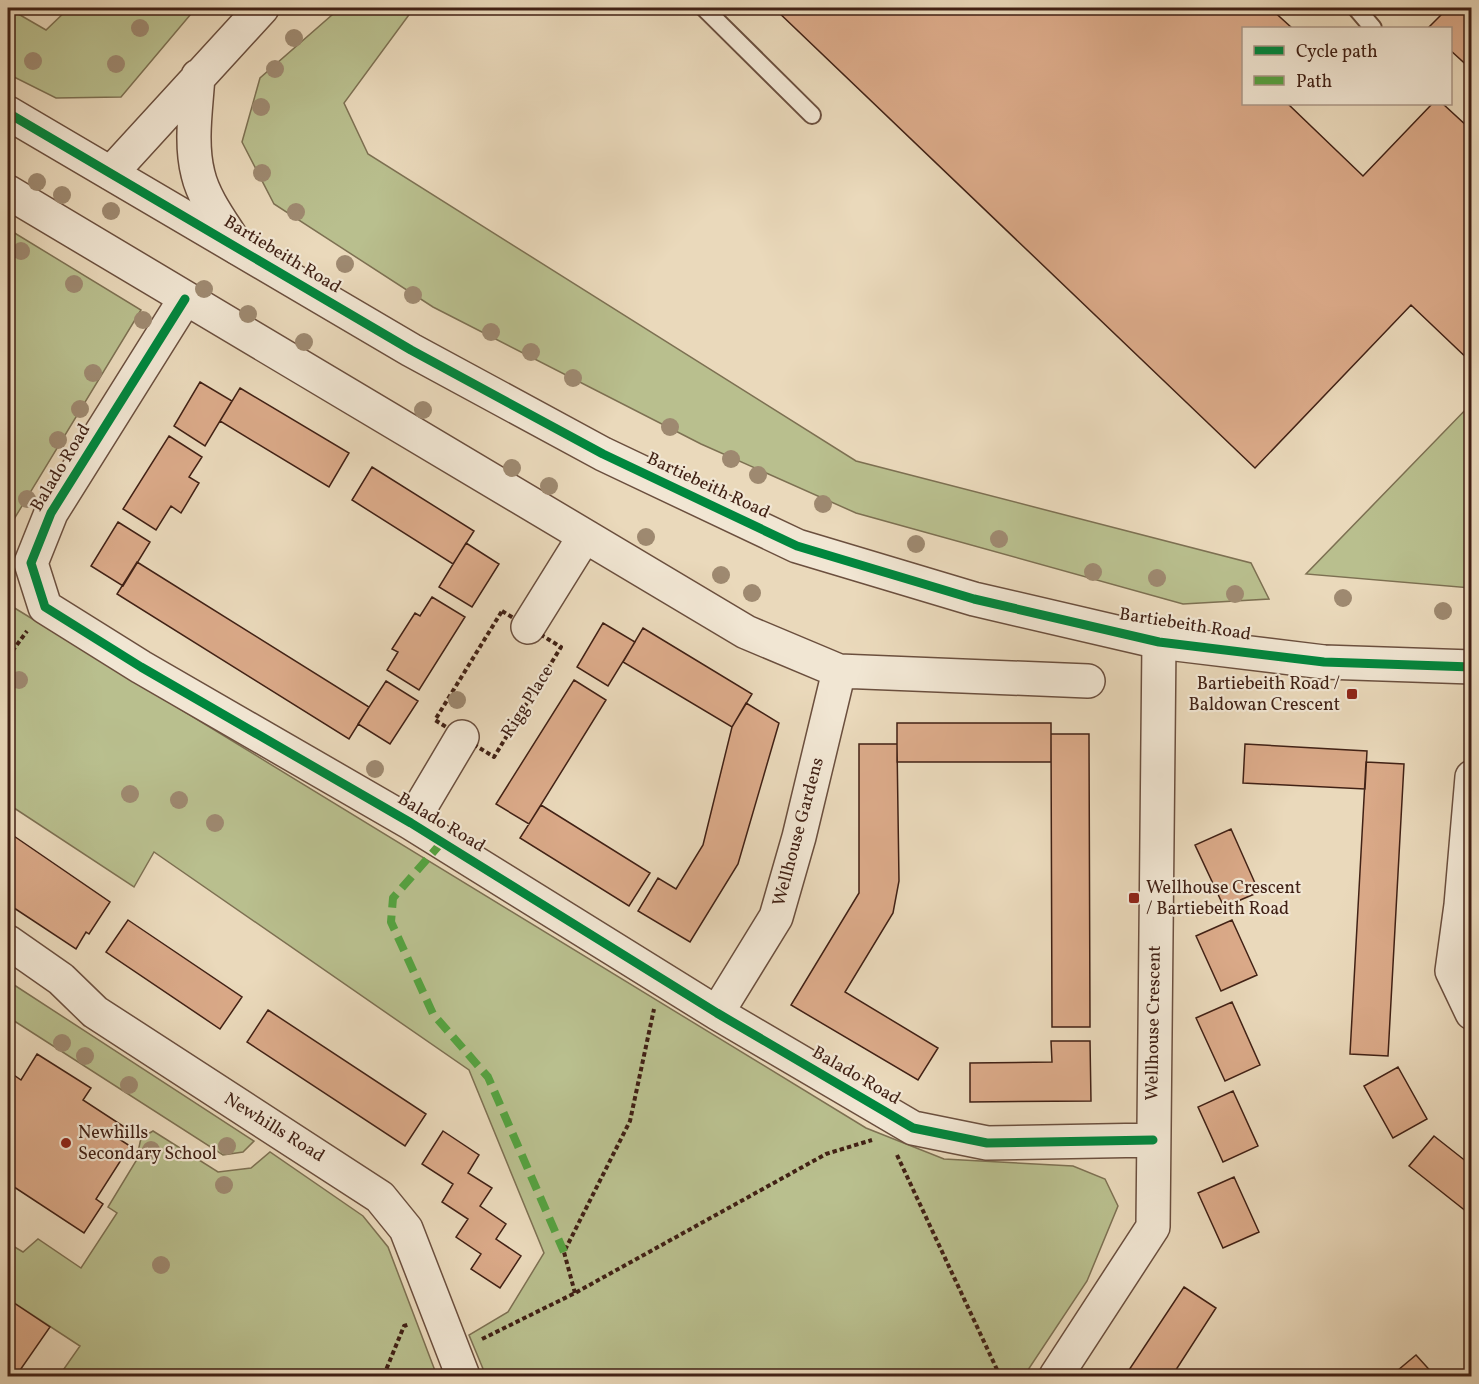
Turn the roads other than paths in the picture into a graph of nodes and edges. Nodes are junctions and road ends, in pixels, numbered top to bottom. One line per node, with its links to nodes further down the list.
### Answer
1 (262, 8): 5 (street)
2 (704, 8): 7 (lane)
3 (1356, 8): 4 (lane)
4 (1372, 27)
5 (198, 76): 8 (street); 10 (street)
6 (8, 114): 8 (street, Bartiebeith Road)
7 (812, 116)
8 (111, 173): 10 (street, Bartiebeith Road)
9 (8, 192): 11 (street)
10 (238, 248): 14 (street, Bartiebeith Road)
11 (185, 299): 12 (street); 20 (street, Balado Road)
12 (584, 537): 13 (street); 16 (street)
13 (528, 627)
14 (1159, 642): 15 (street, Bartiebeith Road); 24 (street, Wellhouse Crescent)
15 (1472, 667)
16 (839, 671): 17 (street); 22 (street, Wellhouse Gardens)
17 (1088, 681)
18 (462, 737): 20 (street)
19 (1472, 777): 23 (street)
20 (411, 823): 22 (street, Balado Road)
21 (8, 942): 25 (street, Newhills Road)
22 (717, 1013): 24 (street, Balado Road)
23 (1472, 1013)
24 (1153, 1140): 26 (street, Wellhouse Crescent)
25 (459, 1365)
26 (1056, 1377)

